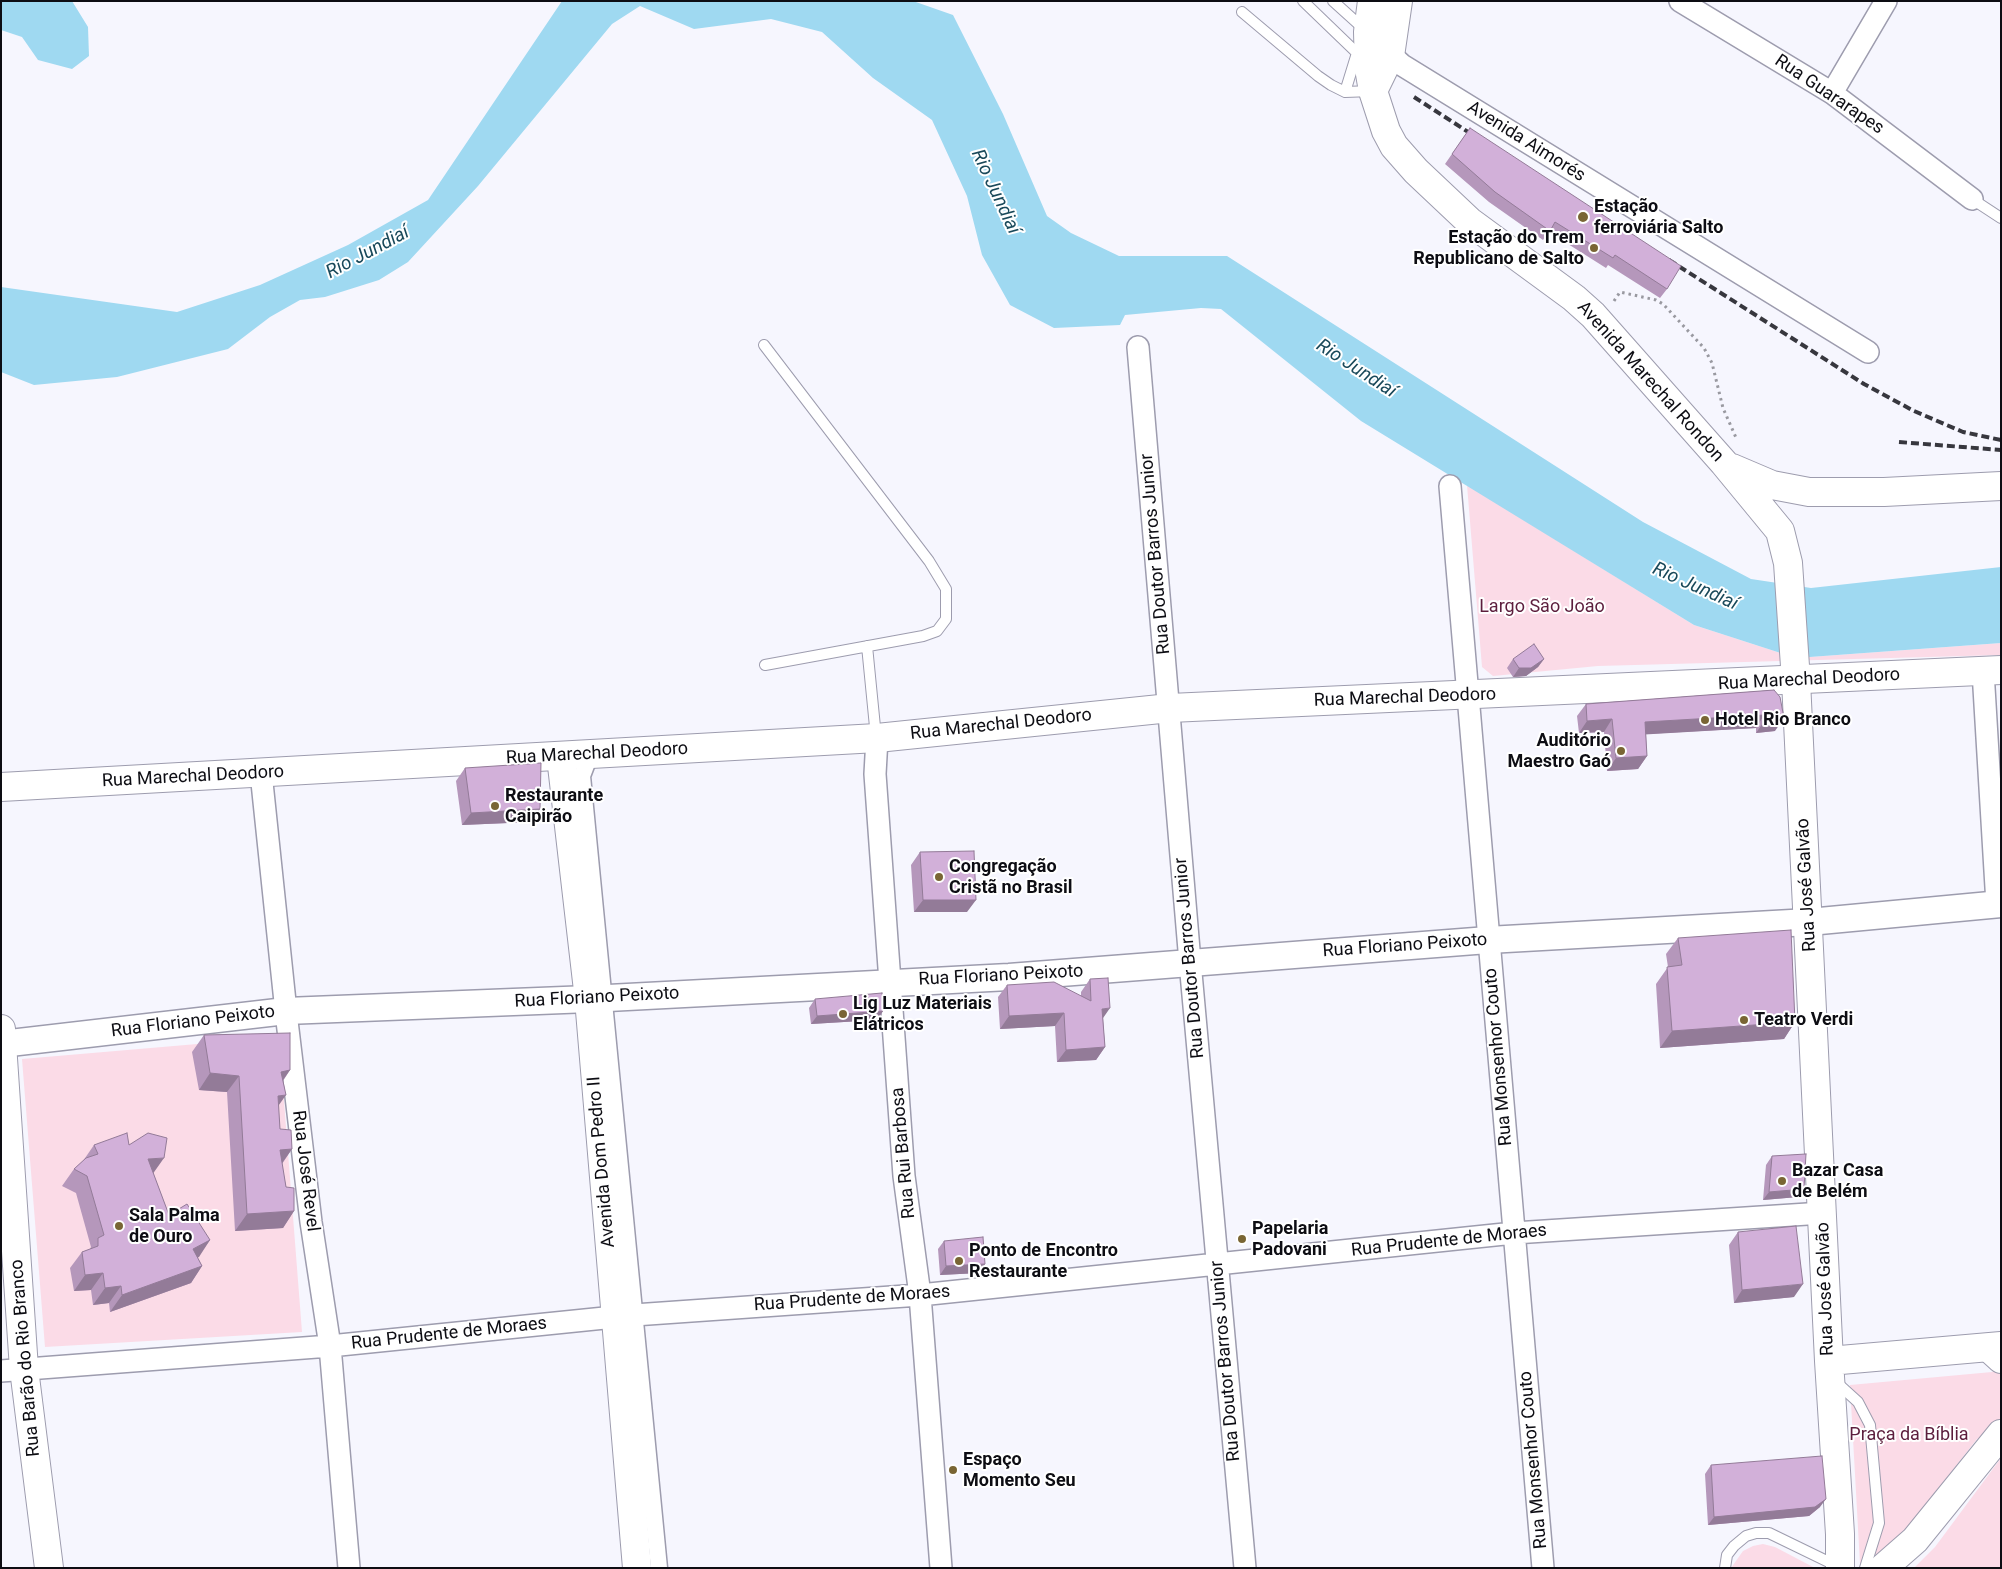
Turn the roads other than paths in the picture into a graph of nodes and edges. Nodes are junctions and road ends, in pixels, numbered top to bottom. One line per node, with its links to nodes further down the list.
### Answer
1 (1303, 1): 11 (lane)
2 (1333, 1): 8 (lane)
3 (1372, 1): 8 (main road, Avenida Marechal Rondon)
4 (1398, 1): 9 (main road)
5 (1680, 1): 12 (street, Rua Guararapes)
6 (1886, 1): 12 (street)
7 (1242, 12): 11 (lane)
8 (1368, 32): 9 (street, Avenida Aimorés); 10 (main road, Avenida Marechal Rondon)
9 (1390, 56): 10 (main road); 17 (street, Avenida Aimorés)
10 (1373, 91): 11 (lane); 18 (main road, Avenida Marechal Rondon)
11 (1345, 92)
12 (1832, 93): 13 (street, Rua Guararapes)
13 (1972, 199): 14 (lane)
14 (2001, 218)
15 (764, 345): 23 (lane)
16 (1138, 348): 28 (street, Rua Doutor Barros Junior)
17 (1868, 352)
18 (1732, 455): 21 (main road); 22 (main road, Avenida Marechal Rondon)
19 (1450, 486): 27 (street, Rua Monsenhor Couto)
20 (2001, 486): 21 (main road)
21 (1809, 492): 22 (main road)
22 (1780, 531): 26 (main road, Avenida Marechal Rondon)
23 (867, 646): 24 (lane); 29 (lane)
24 (765, 665)
25 (1992, 670): 26 (main road, Rua Marechal Deodoro); 34 (street)
26 (1796, 674): 27 (main road, Rua Marechal Deodoro); 35 (main road, Rua José Galvão)
27 (1468, 695): 28 (main road, Rua Marechal Deodoro); 36 (street, Rua Monsenhor Couto)
28 (1170, 708): 29 (main road, Rua Marechal Deodoro); 37 (street, Rua Doutor Barros Junior)
29 (876, 738): 30 (main road, Rua Marechal Deodoro); 38 (street, Rua Rui Barbosa)
30 (590, 755): 31 (main road, Rua Marechal Deodoro); 39 (street)
31 (561, 757): 32 (main road, Rua Marechal Deodoro); 39 (main road, Avenida Dom Pedro II)
32 (261, 773): 33 (main road, Rua Marechal Deodoro); 40 (street, Rua José Revel)
33 (1, 787)
34 (1999, 904): 35 (street, Rua Floriano Peixoto)
35 (1808, 922): 36 (street, Rua Floriano Peixoto); 42 (main road, Rua José Galvão)
36 (1488, 940): 37 (street, Rua Floriano Peixoto); 43 (street, Rua Monsenhor Couto)
37 (1190, 962): 38 (street, Rua Floriano Peixoto); 44 (street, Rua Doutor Barros Junior)
38 (890, 982): 39 (street, Rua Floriano Peixoto); 45 (street, Rua Rui Barbosa)
39 (596, 998): 40 (street, Rua Floriano Peixoto); 46 (main road, Avenida Dom Pedro II)
40 (286, 1011): 41 (street, Rua Floriano Peixoto); 47 (street, Rua José Revel)
41 (2, 1039): 50 (main road, Rua Barão do Rio Branco)
42 (1822, 1213): 43 (street, Rua Prudente de Moraes); 49 (main road, Rua José Galvão)
43 (1514, 1233): 44 (street, Rua Prudente de Moraes); 58 (street, Rua Monsenhor Couto)
44 (1218, 1265): 45 (street, Rua Prudente de Moraes); 57 (street, Rua Doutor Barros Junior)
45 (920, 1295): 46 (street, Rua Prudente de Moraes); 56 (street, Rua Rui Barbosa)
46 (625, 1316): 47 (street, Rua Prudente de Moraes); 54 (main road, Avenida Dom Pedro II); 55 (street)
47 (330, 1346): 50 (street, Rua Prudente de Moraes); 53 (street, Rua José Revel)
48 (1997, 1351): 49 (main road)
49 (1829, 1369): 60 (main road, Rua José Galvão); 61 (lane)
50 (13, 1370): 52 (main road, Rua Barão do Rio Branco)
51 (2001, 1434): 62 (main road)
52 (49, 1568)
53 (349, 1568)
54 (637, 1568)
55 (660, 1568)
56 (940, 1568)
57 (1245, 1568)
58 (1543, 1568)
59 (1725, 1568): 60 (lane)
60 (1840, 1568)
61 (1865, 1568)
62 (1883, 1568)

